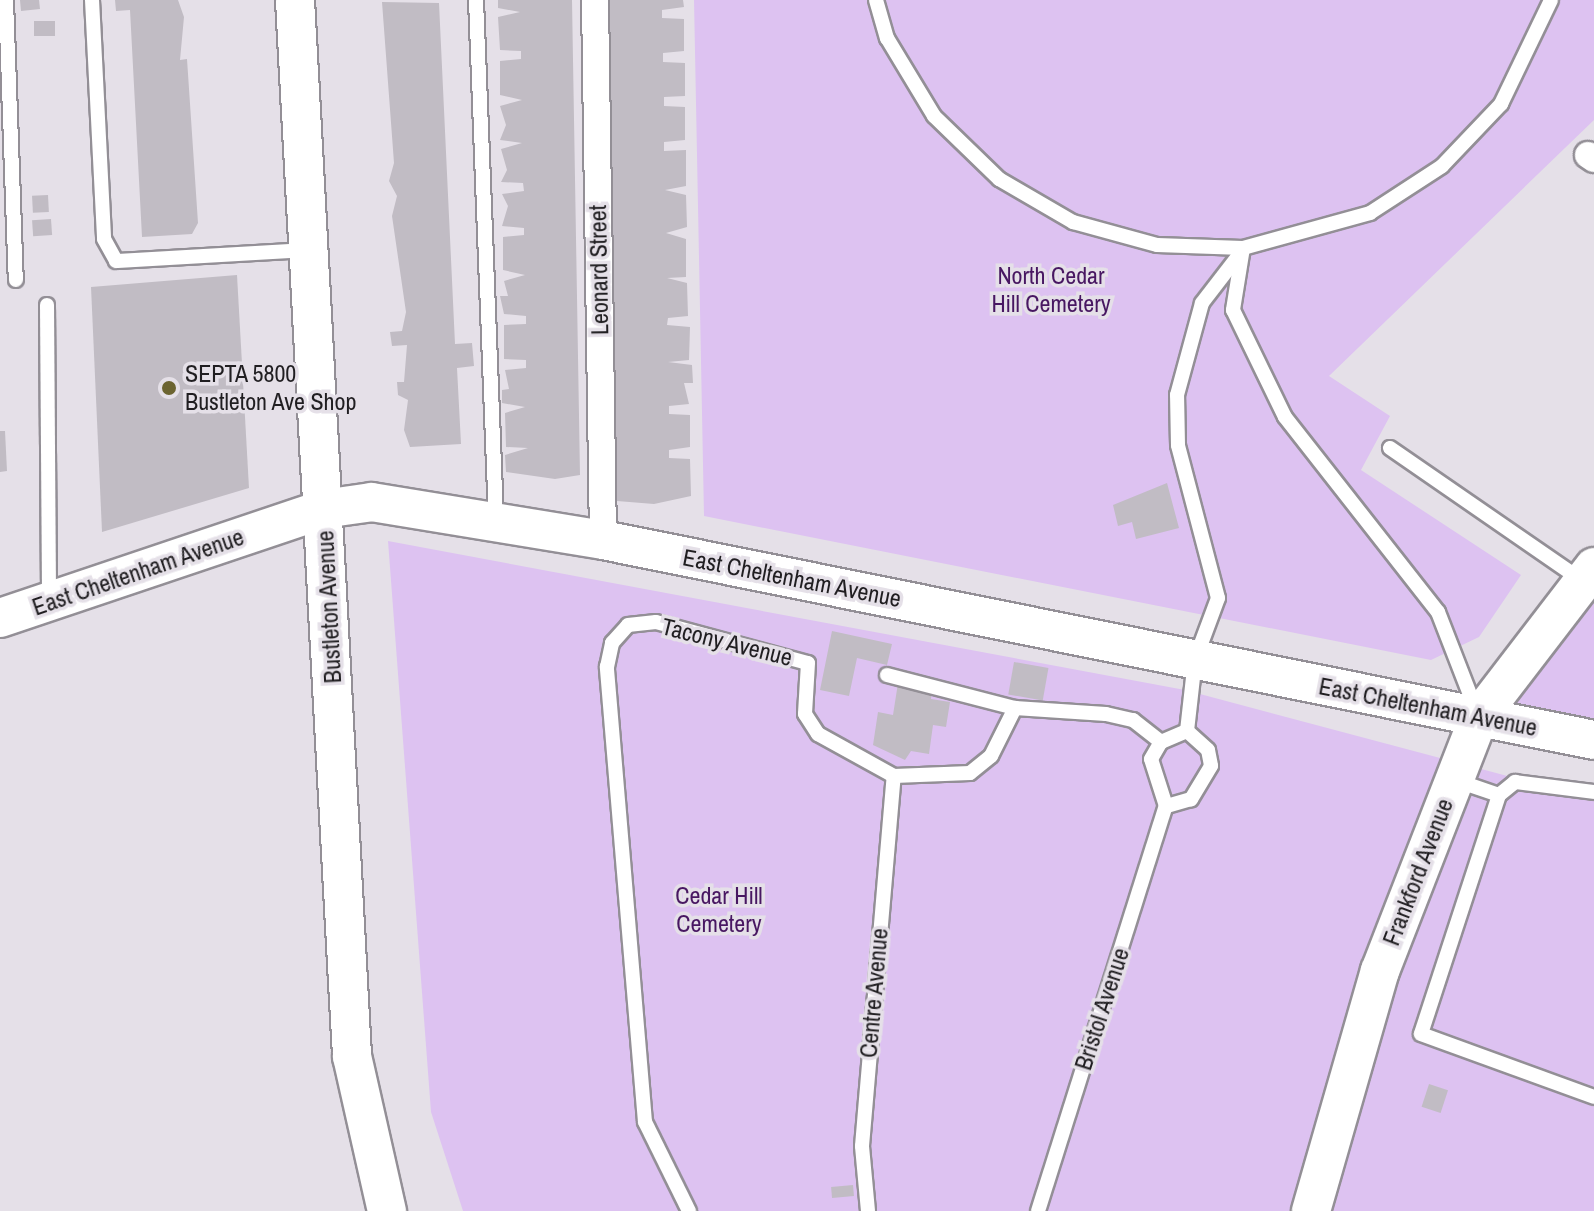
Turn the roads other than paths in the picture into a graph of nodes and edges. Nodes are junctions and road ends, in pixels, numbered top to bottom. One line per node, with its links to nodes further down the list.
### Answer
1 (6, 0): 10 (lane)
2 (92, 0): 9 (lane)
3 (295, 0): 9 (main road, Bustleton Avenue)
4 (476, 0): 14 (lane)
5 (595, 0): 15 (street, Leonard Street)
6 (876, 0): 8 (lane)
7 (1551, 0): 8 (lane)
8 (1243, 248): 19 (lane); 22 (lane)
9 (309, 250): 13 (main road, Bustleton Avenue)
10 (16, 280)
11 (47, 305): 17 (lane)
12 (1390, 448): 16 (lane)
13 (323, 509): 14 (main road, East Cheltenham Avenue); 17 (main road, East Cheltenham Avenue); 32 (main road, Bustleton Avenue)
14 (496, 521): 15 (main road, East Cheltenham Avenue)
15 (603, 540): 19 (main road, East Cheltenham Avenue)
16 (1589, 574): 22 (main road, Frankford Avenue)
17 (49, 602): 18 (main road, East Cheltenham Avenue)
18 (0, 618)
19 (1195, 660): 22 (main road, East Cheltenham Avenue); 23 (lane)
20 (887, 675): 21 (lane)
21 (1015, 708): 25 (lane); 26 (lane)
22 (1479, 717): 24 (main road, East Cheltenham Avenue); 27 (main road, Frankford Avenue)
23 (1187, 731): 25 (lane); 30 (lane)
24 (1594, 740)
25 (1161, 742): 30 (lane)
26 (894, 776): 33 (lane, Tacony Avenue); 34 (lane, Centre Avenue)
27 (1454, 780): 29 (lane); 36 (main road, Frankford Avenue)
28 (1594, 792): 29 (lane)
29 (1499, 795): 31 (lane)
30 (1166, 806): 35 (lane, Bristol Avenue)
31 (1594, 1097)
32 (387, 1211)
33 (689, 1211)
34 (868, 1211)
35 (1038, 1211)
36 (1311, 1211)

